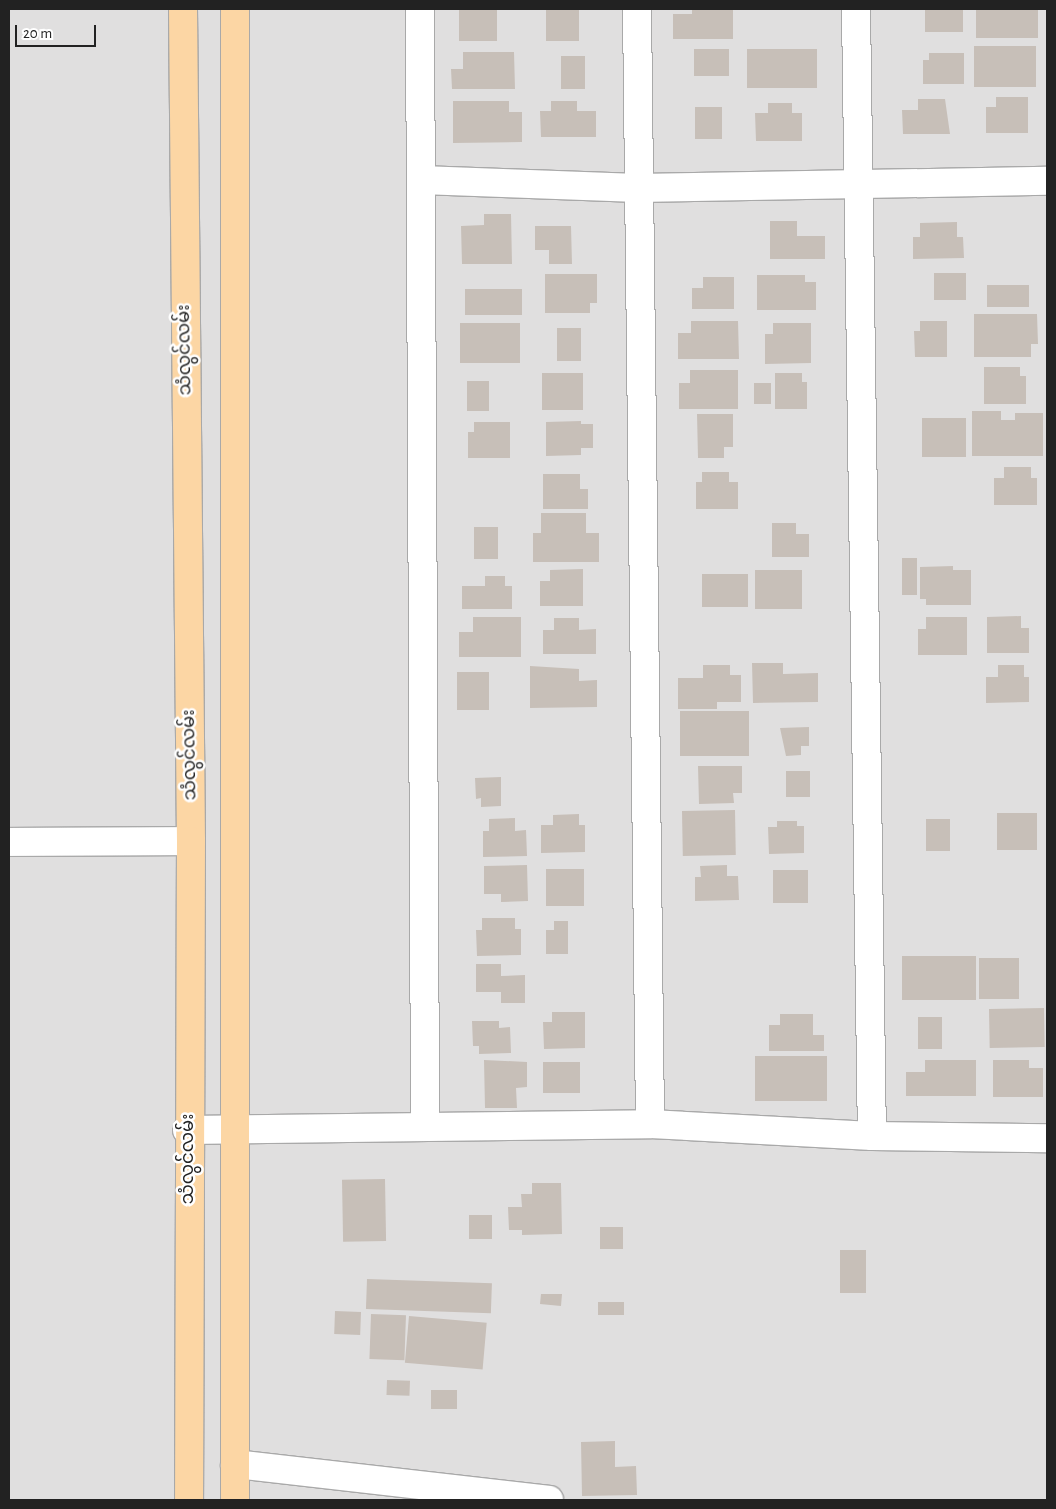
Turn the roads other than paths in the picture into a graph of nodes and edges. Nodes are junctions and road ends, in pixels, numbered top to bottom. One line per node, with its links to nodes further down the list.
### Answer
1 (184, 9): 10 (main road, သံလွင်လမ်း)
2 (235, 9): 14 (main road)
3 (420, 9): 6 (street)
4 (637, 9): 9 (street)
5 (856, 9): 8 (street)
6 (421, 180): 9 (street); 13 (street)
7 (1047, 182): 8 (street)
8 (858, 184): 9 (street); 16 (street)
9 (638, 188): 12 (street)
10 (191, 841): 11 (street); 15 (main road, သံလွင်လမ်း)
11 (9, 842)
12 (650, 1124): 13 (street); 16 (street)
13 (425, 1127): 14 (street)
14 (234, 1129): 15 (street); 18 (main road)
15 (187, 1130): 19 (main road, သံလွင်လမ်း)
16 (872, 1136): 17 (street)
17 (1047, 1138)
18 (235, 1464): 20 (main road); 21 (street)
19 (189, 1500)
20 (235, 1500)
21 (549, 1500)

